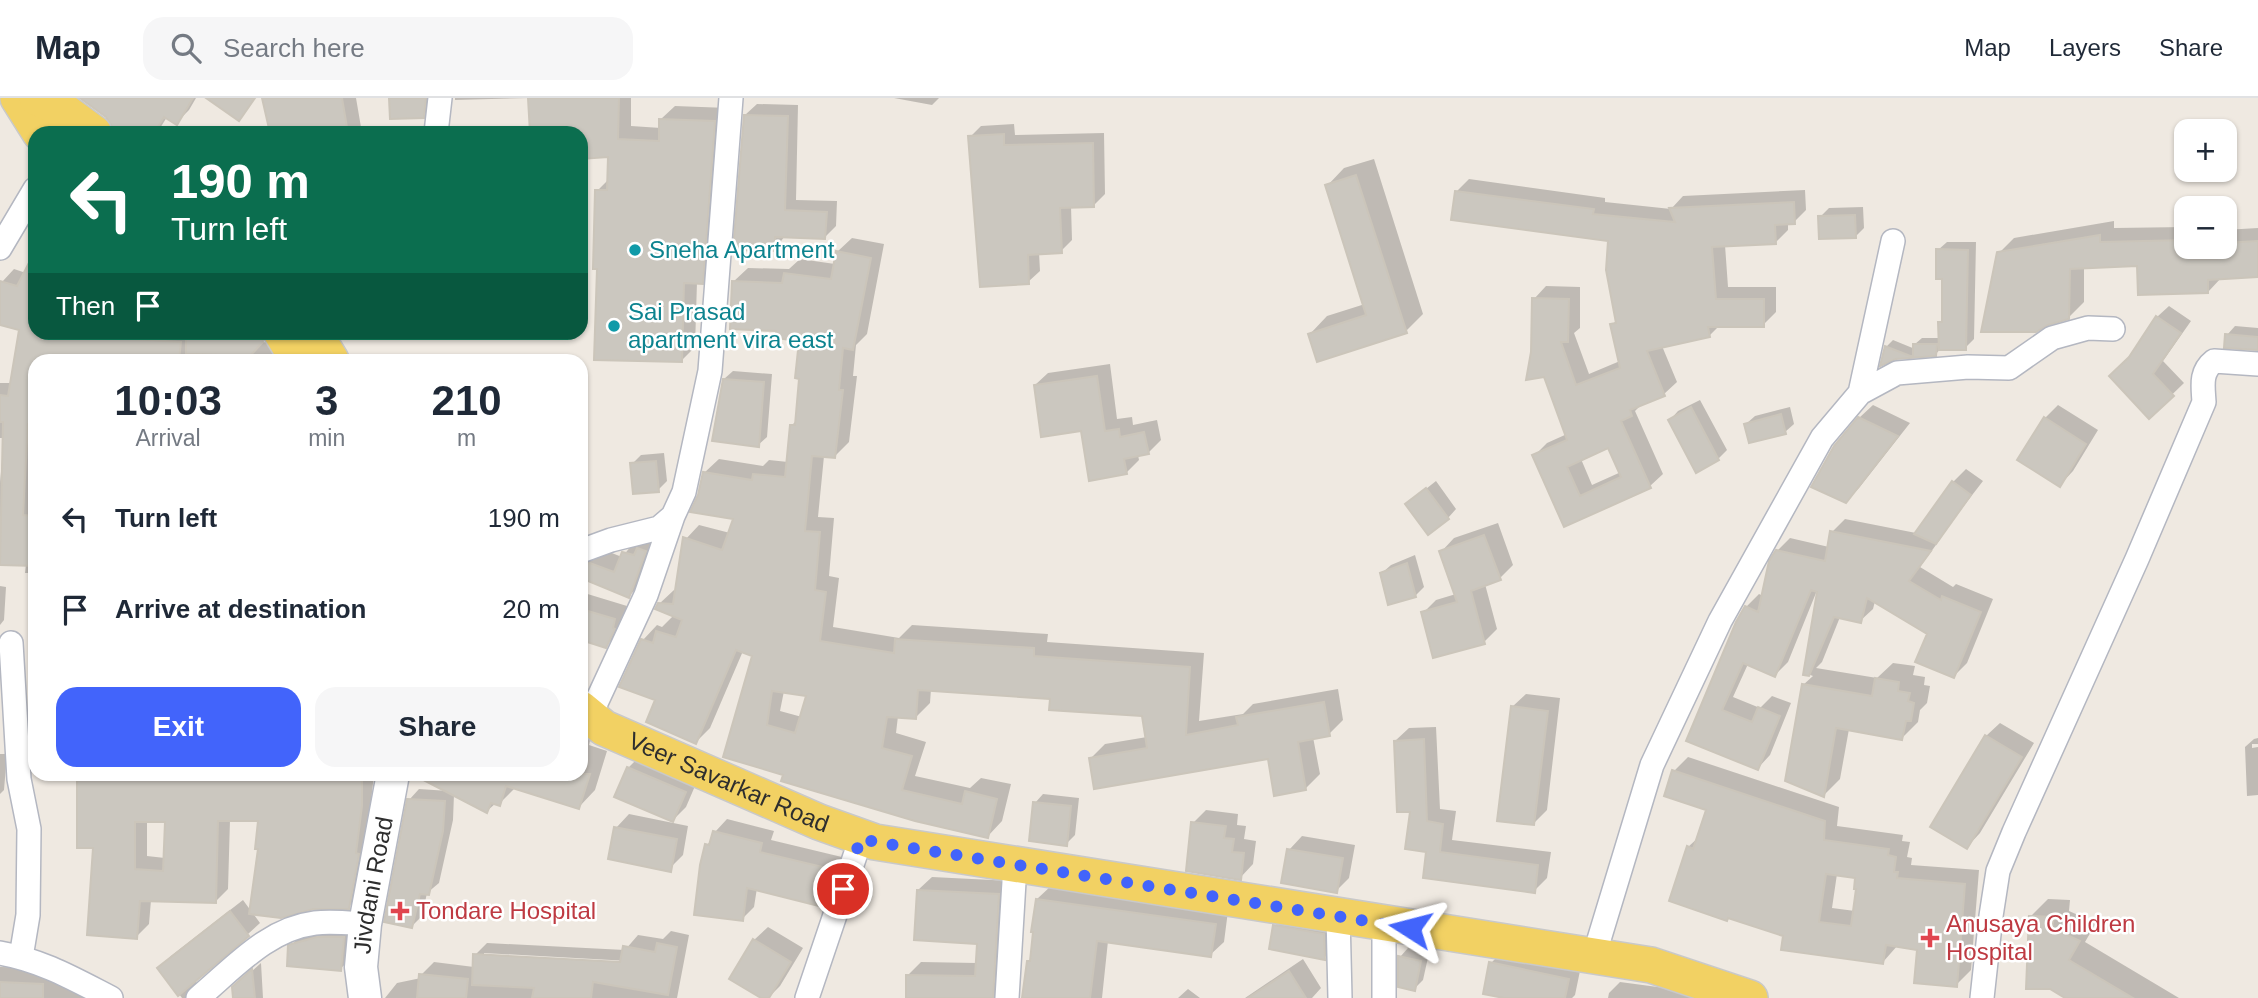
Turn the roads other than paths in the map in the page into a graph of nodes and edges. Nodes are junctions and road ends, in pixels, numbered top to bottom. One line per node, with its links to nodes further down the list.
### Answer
1 (18, 98): 5 (main road)
2 (35, 98): 6 (main road); 7 (main road)
3 (440, 98): 8 (street)
4 (732, 98): 15 (street)
5 (36, 126)
6 (53, 126)
7 (84, 126)
8 (437, 126)
9 (28, 202): 11 (street)
10 (1893, 241): 14 (street)
11 (0, 248)
12 (2113, 330): 14 (street)
13 (2258, 365): 36 (street)
14 (1860, 393): 27 (street)
15 (673, 516): 16 (street); 18 (street)
16 (588, 548)
17 (11, 643): 26 (street)
18 (588, 707)
19 (588, 715): 21 (main road, Veer Savarkar Road)
20 (392, 781): 25 (main road, Jivdani Road)
21 (861, 838): 22 (main road, Veer Savarkar Road); 31 (street)
22 (1015, 865): 23 (main road, Veer Savarkar Road); 32 (street)
23 (1338, 915): 24 (main road, Veer Savarkar Road); 33 (street)
24 (1384, 923): 27 (main road, Veer Savarkar Road); 34 (street)
25 (365, 924): 29 (street); 30 (main road, Jivdani Road)
26 (10, 955): 28 (street)
27 (1594, 956): 35 (main road, Veer Savarkar Road)
28 (111, 998)
29 (198, 998)
30 (365, 998)
31 (807, 998)
32 (1007, 998)
33 (1340, 998)
34 (1384, 998)
35 (1750, 998)
36 (1982, 998)

